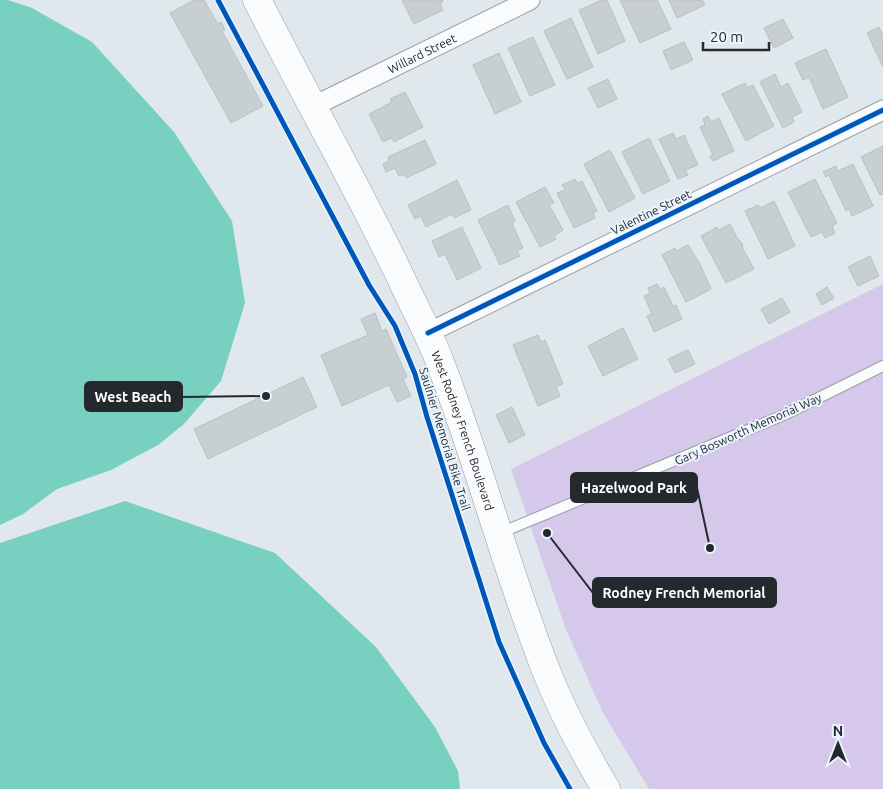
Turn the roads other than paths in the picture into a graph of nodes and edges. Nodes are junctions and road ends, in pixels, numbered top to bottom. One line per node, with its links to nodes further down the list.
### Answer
1 (257, 0): 3 (main road, West Rodney French Boulevard)
2 (530, 0): 3 (street, Willard Street)
3 (314, 106): 5 (main road, West Rodney French Boulevard)
4 (883, 110): 5 (street, Valentine Street)
5 (428, 333): 7 (main road, West Rodney French Boulevard)
6 (883, 366): 7 (lane, Gary Bosworth Memorial Way)
7 (500, 533): 8 (main road, West Rodney French Boulevard)
8 (606, 789)

